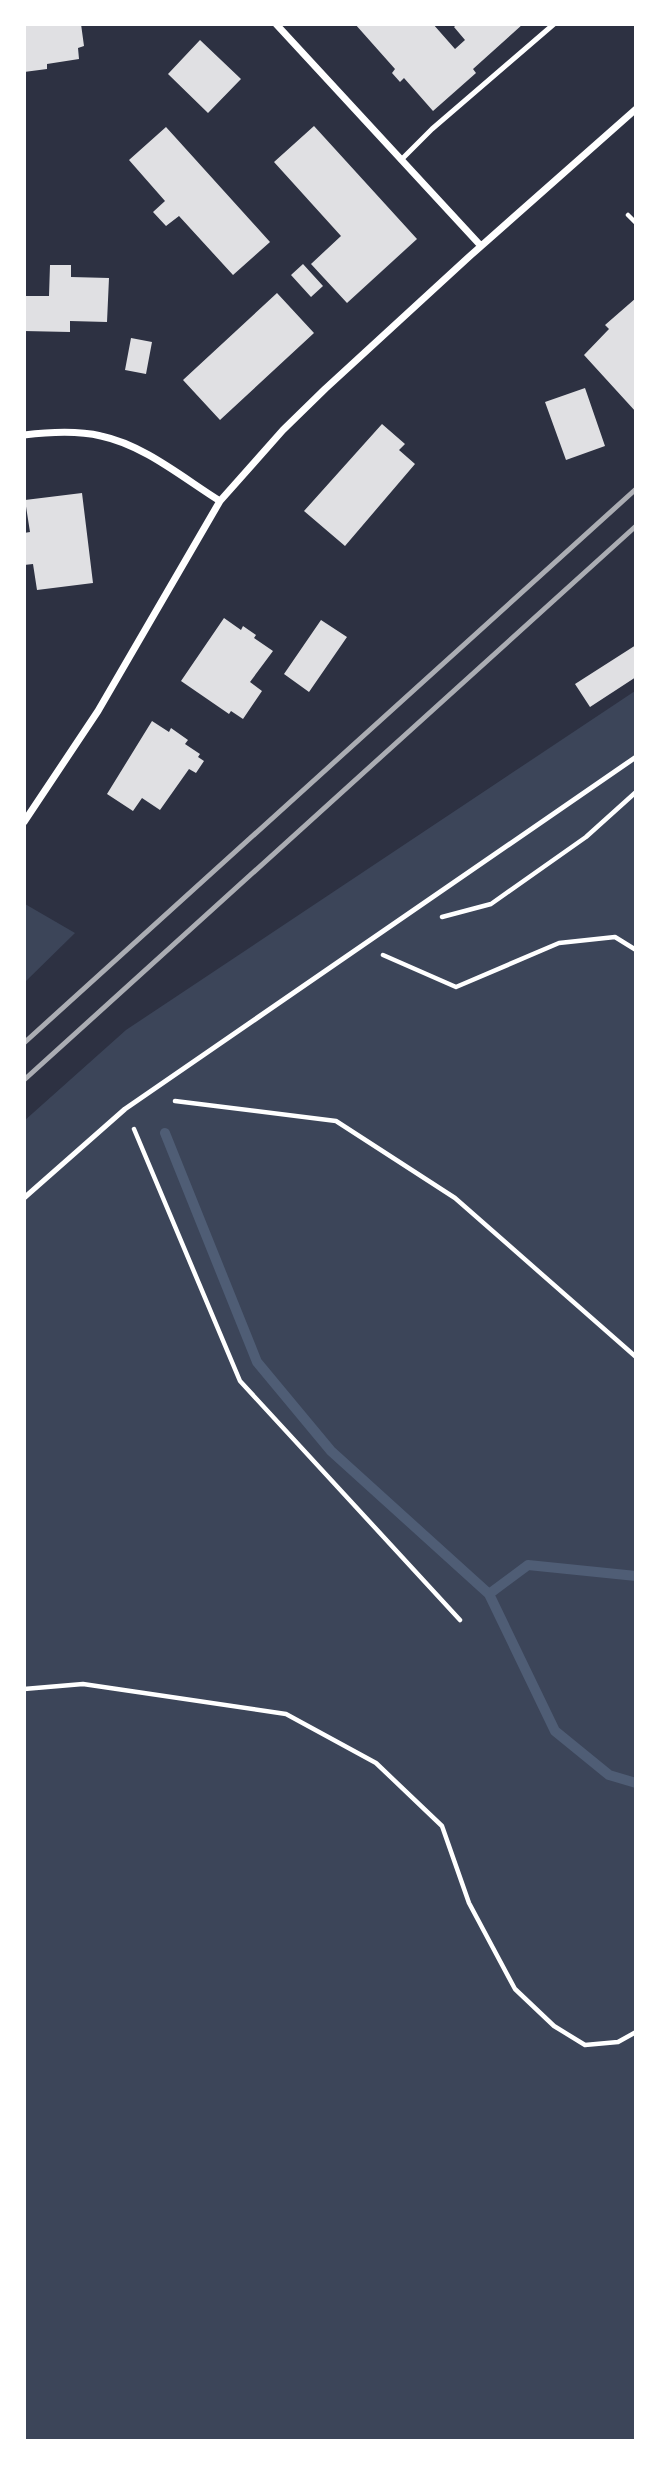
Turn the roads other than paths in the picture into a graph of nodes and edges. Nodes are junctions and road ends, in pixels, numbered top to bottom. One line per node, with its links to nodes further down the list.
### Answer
1 (276, 24): 4 (street)
2 (554, 24): 4 (lane)
3 (635, 109): 5 (street)
4 (401, 160): 5 (street)
5 (481, 246): 7 (street)
6 (24, 435): 7 (street)
7 (220, 501): 9 (street)
8 (635, 757): 10 (lane)
9 (24, 822)
10 (24, 1198)

